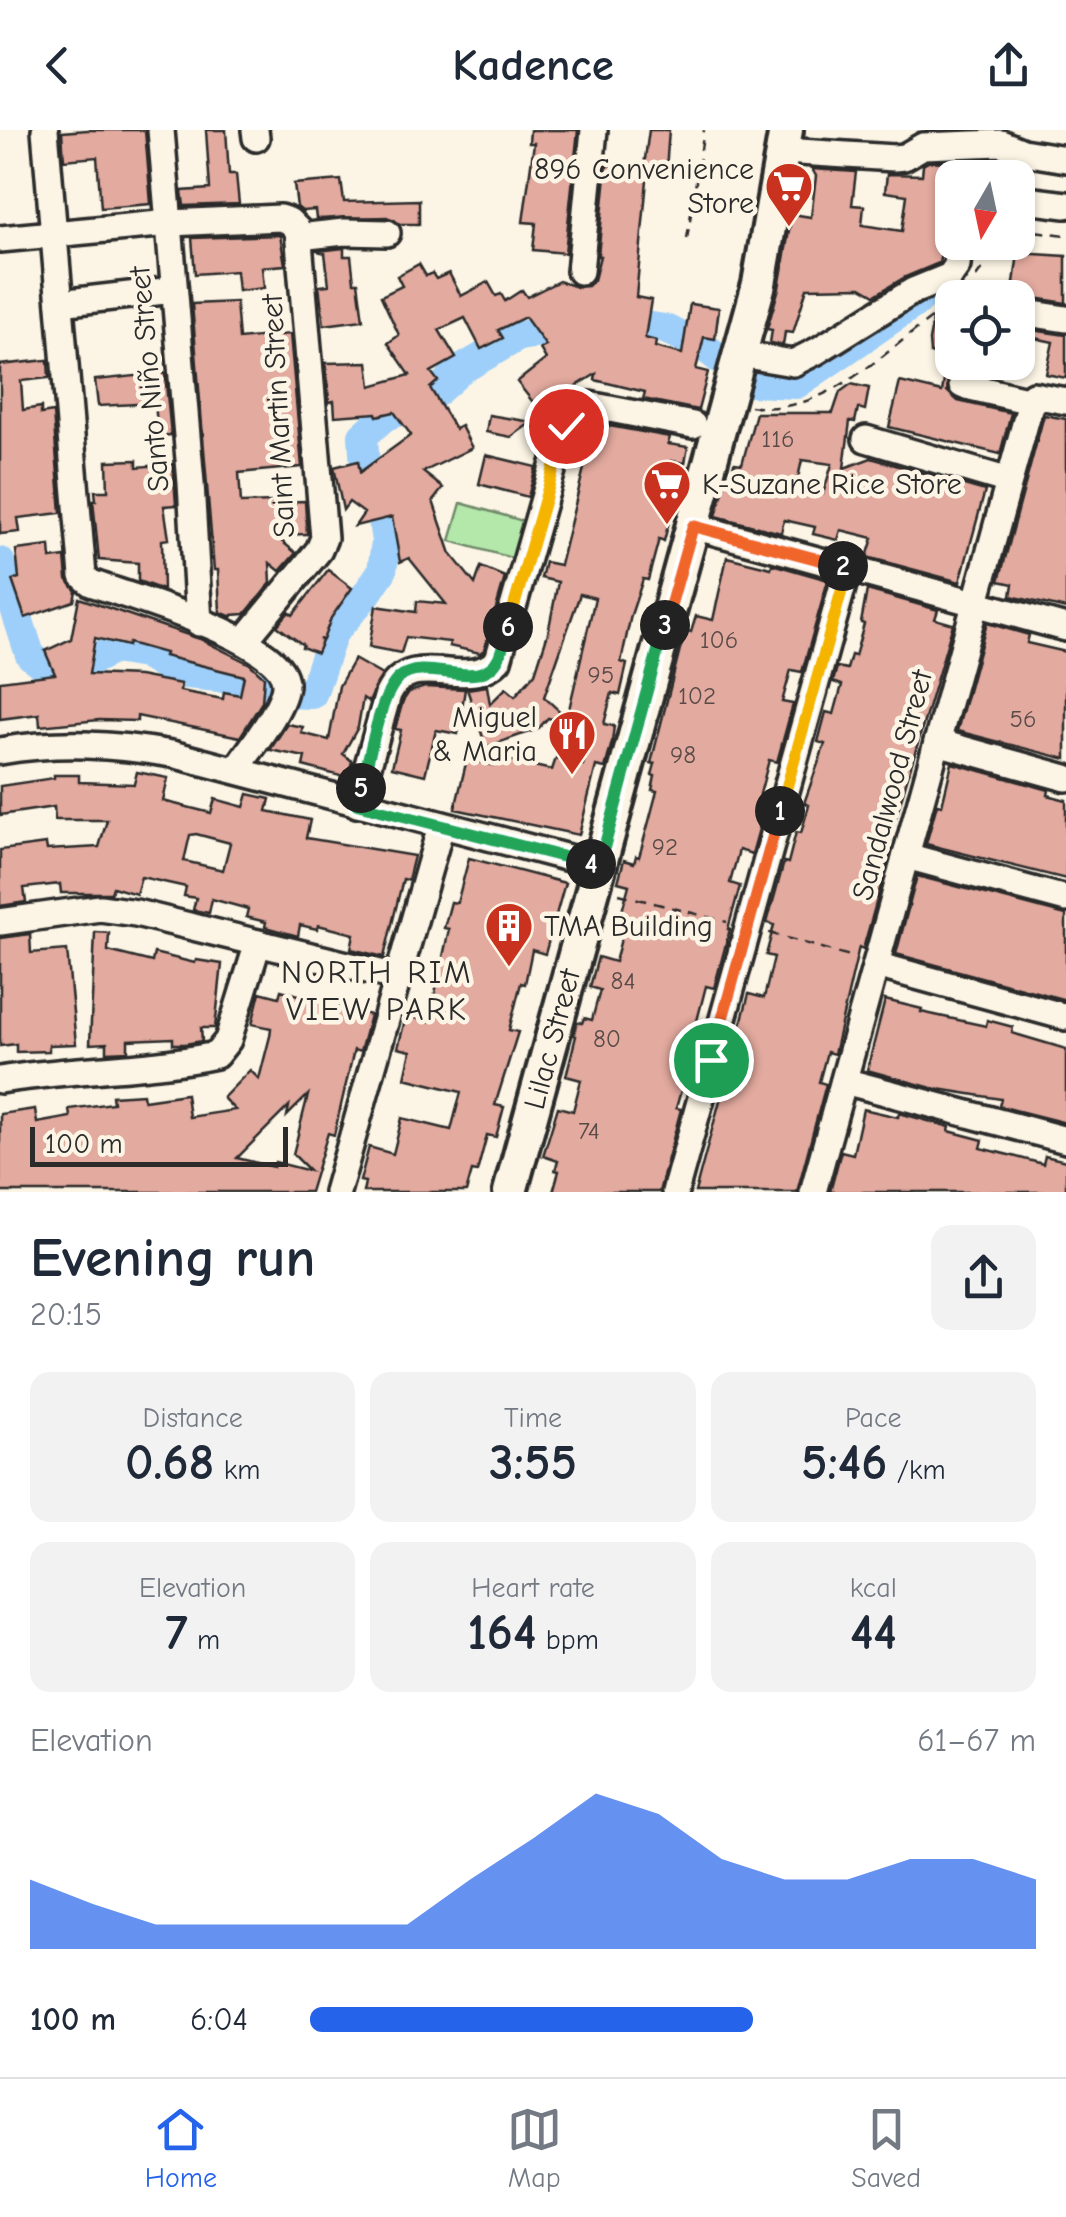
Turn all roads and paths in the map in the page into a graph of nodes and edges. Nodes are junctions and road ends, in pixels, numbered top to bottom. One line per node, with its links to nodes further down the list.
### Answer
1 (44, 130): 15 (street)
2 (161, 130): 11 (street, Santo Niño Street)
3 (594, 130): 20 (street)
4 (704, 130): 18 (path)
5 (1005, 137): 6 (street); 8 (street)
6 (924, 138): 7 (street)
7 (785, 141): 26 (main road, Lilac Street)
8 (1066, 159)
9 (1035, 201): 10 (street)
10 (1066, 205)
11 (170, 224): 12 (street); 15 (street); 21 (street, Santo Niño Street)
12 (296, 231): 14 (street); 38 (street, Saint Martin Street)
13 (1035, 232): 16 (path)
14 (387, 233)
15 (52, 234): 17 (street); 22 (street)
16 (1066, 236)
17 (0, 239)
18 (687, 239)
19 (957, 260): 26 (street)
20 (580, 271)
21 (173, 290): 22 (street); 36 (street, Santo Niño Street)
22 (60, 302): 36 (street)
23 (935, 314): 26 (path)
24 (1035, 314): 25 (street)
25 (1066, 319)
26 (733, 379): 33 (main road, Lilac Street)
27 (962, 385): 28 (street)
28 (1032, 398): 29 (street); 32 (street, Sandalwood Street)
29 (1066, 401)
30 (693, 426): 43 (street)
31 (866, 439): 32 (street)
32 (1009, 481): 35 (street, Sandalwood Street)
33 (693, 526): 34 (street); 46 (main road, Lilac Street)
34 (848, 568): 35 (street); 58 (street)
35 (976, 604): 37 (street); 39 (street, Sandalwood Street)
36 (198, 623): 38 (street)
37 (1066, 628)
38 (245, 640): 41 (street)
39 (938, 742): 42 (street); 45 (street, Sandalwood Street)
40 (0, 752): 41 (street)
41 (236, 770): 43 (street)
42 (1066, 778)
43 (357, 804): 44 (street)
44 (440, 826): 46 (street); 51 (street)
45 (906, 856): 47 (street); 50 (street, Sandalwood Street)
46 (599, 866): 57 (main road, Lilac Street)
47 (1066, 899)
48 (0, 922): 49 (street)
49 (258, 943): 51 (street); 53 (street)
50 (876, 965): 52 (street); 54 (street, Sandalwood Street)
51 (396, 977): 56 (street)
52 (1066, 1017)
53 (0, 1080)
54 (844, 1081): 55 (street); 59 (street, Sandalwood Street)
55 (1066, 1140)
56 (337, 1192)
57 (510, 1192)
58 (675, 1192)
59 (814, 1192)

